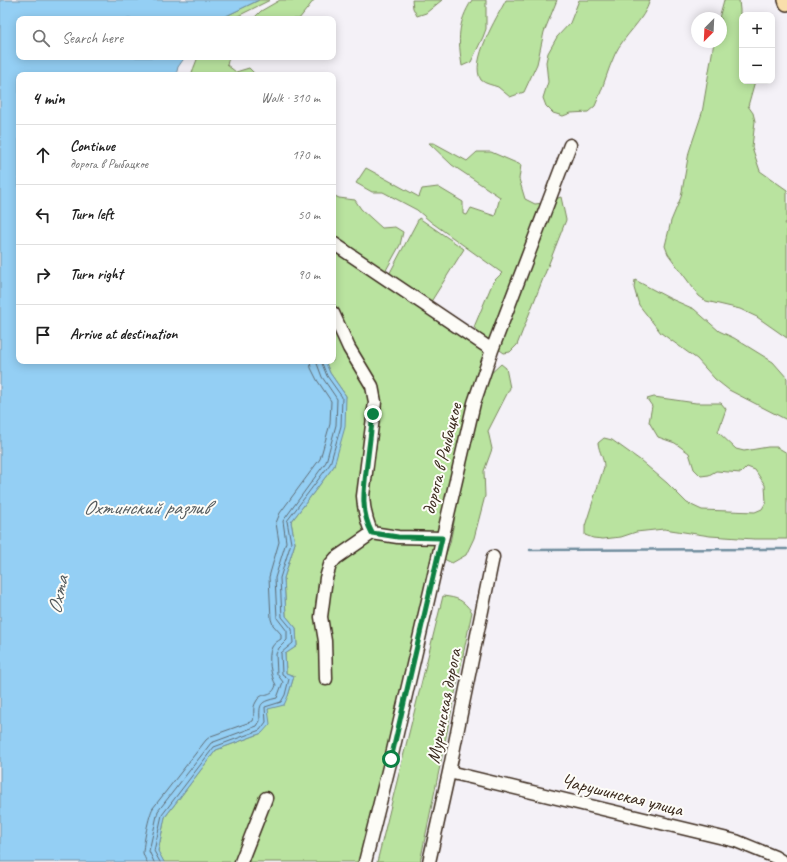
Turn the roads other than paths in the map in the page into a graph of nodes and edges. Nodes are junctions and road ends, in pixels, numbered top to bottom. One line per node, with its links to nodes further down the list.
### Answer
1 (786, 0): 2 (main road)
2 (787, 3)
3 (570, 145): 6 (street, дорога в Рыбацкое)
4 (336, 245): 6 (street)
5 (336, 319): 7 (street)
6 (492, 350): 8 (street, дорога в Рыбацкое)
7 (372, 533): 8 (street); 10 (street)
8 (442, 538): 14 (street, дорога в Рыбацкое)
9 (493, 557): 11 (street, Муринская дорога)
10 (326, 679)
11 (449, 772): 15 (street, Муринская дорога); 16 (street, Чарушинская улица)
12 (266, 798): 13 (street)
13 (241, 862)
14 (365, 862)
15 (429, 862)
16 (783, 862)

